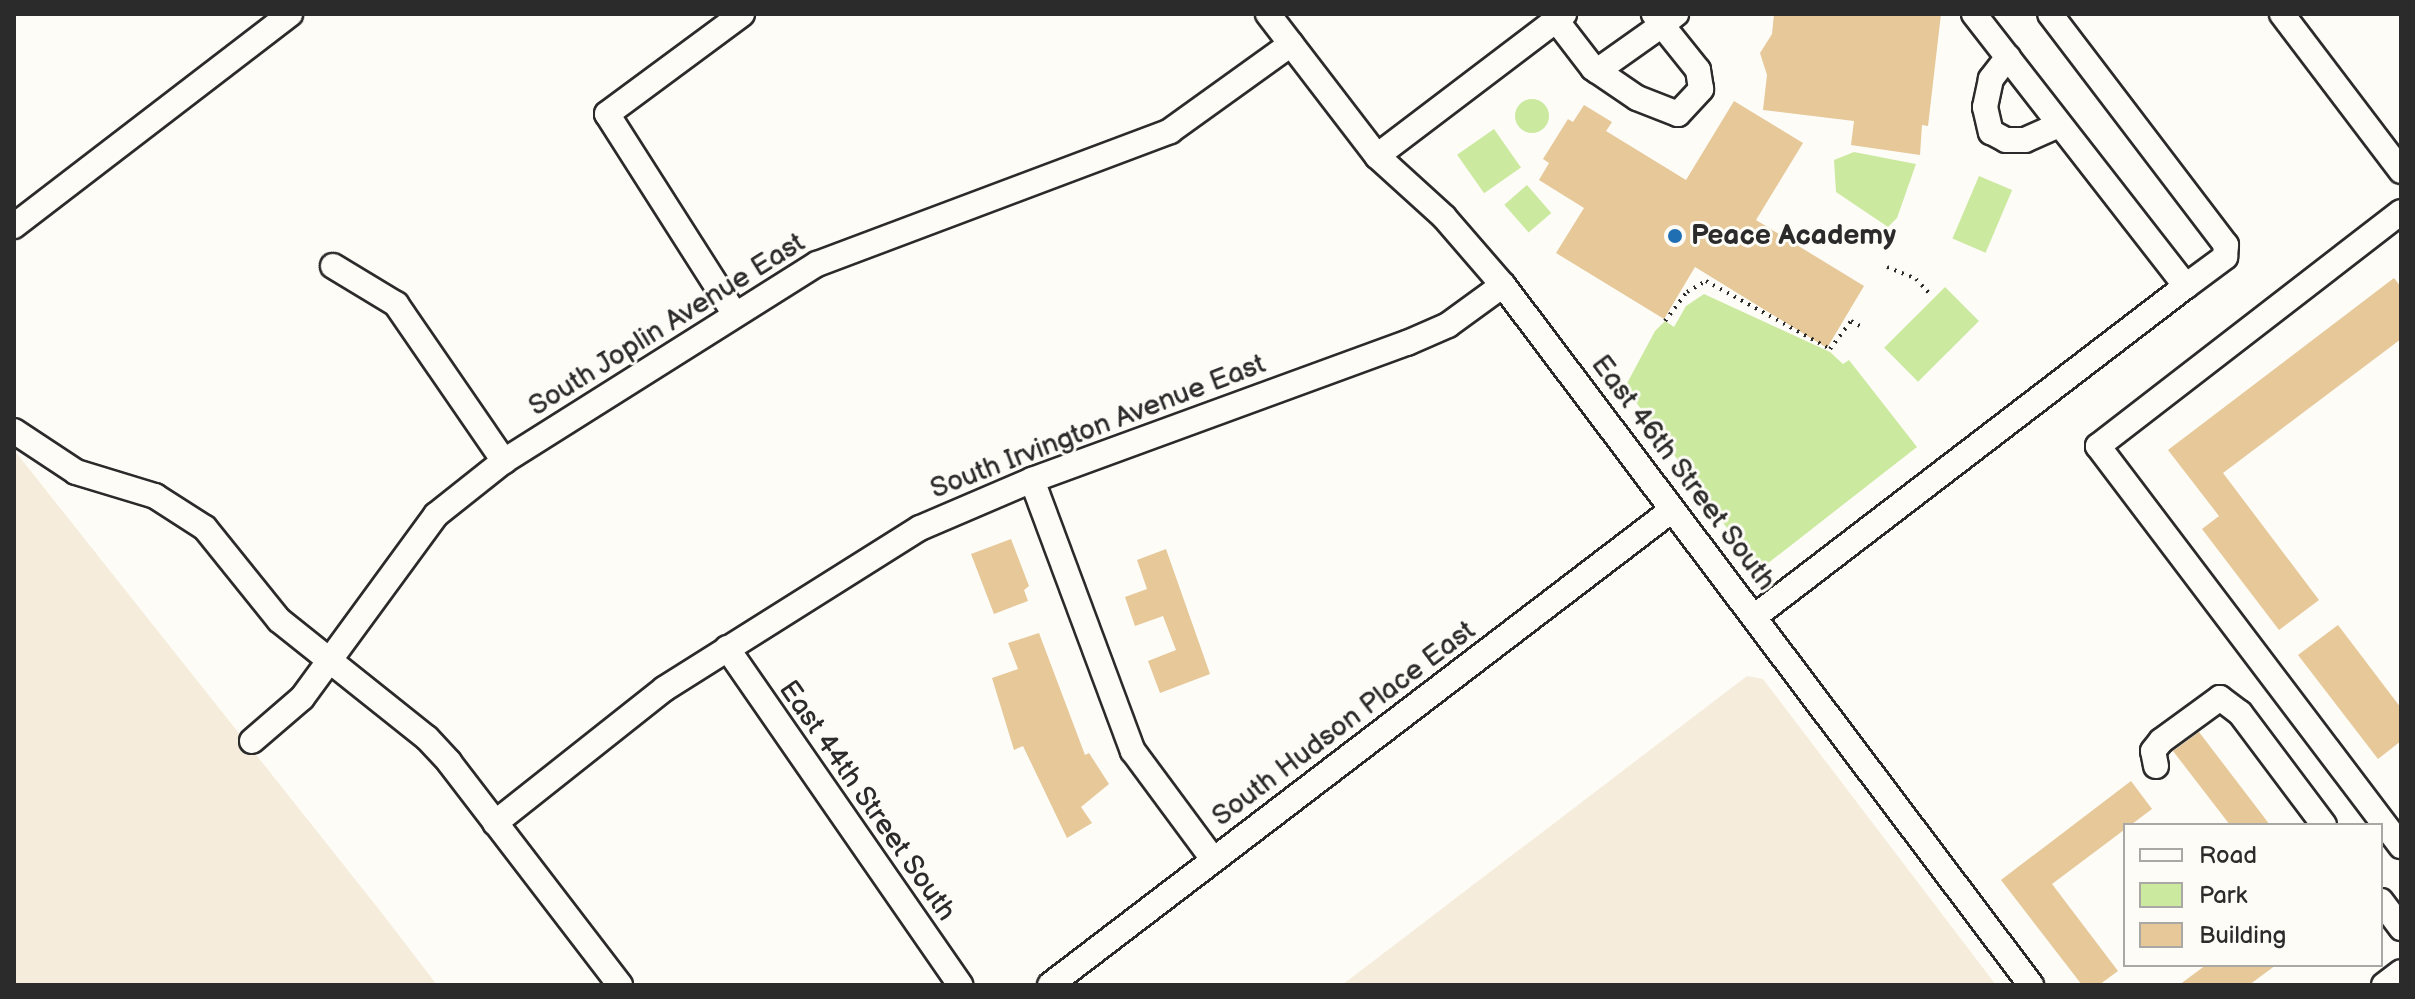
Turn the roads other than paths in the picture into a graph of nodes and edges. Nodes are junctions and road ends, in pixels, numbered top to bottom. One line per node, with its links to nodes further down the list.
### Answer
1 (290, 14): 16 (street)
2 (742, 14): 20 (street)
3 (1268, 14): 9 (street, East 46th Street South)
4 (1974, 14): 10 (street)
5 (2050, 14): 19 (street)
6 (1560, 17): 11 (street); 13 (street)
7 (1664, 18): 11 (street); 11 (street)
8 (2296, 19): 14 (street)
9 (1291, 44): 13 (street, East 46th Street South); 20 (street, South Joplin Avenue East)
10 (2008, 57): 12 (street); 12 (street)
11 (1597, 71)
12 (2059, 125): 19 (street)
13 (1377, 156): 18 (street, East 46th Street South)
14 (2401, 171)
15 (2401, 212): 32 (street)
16 (14, 226)
17 (333, 266): 22 (street)
18 (1503, 285): 23 (street, South Irvington Avenue East); 24 (street, East 46th Street South)
19 (2186, 286): 25 (street)
20 (734, 313): 22 (street, South Joplin Avenue East)
21 (14, 431): 27 (street)
22 (504, 461): 27 (street, South Joplin Avenue East)
23 (1032, 480): 26 (street, South Irvington Avenue East); 33 (street)
24 (1672, 510): 25 (street, East 46th Street South); 33 (street, South Hudson Place East)
25 (1754, 617): 39 (street, East 46th Street South)
26 (727, 648): 30 (street, South Irvington Avenue East); 37 (street, East 44th Street South)
27 (328, 661): 28 (street, South Joplin Avenue East); 30 (street)
28 (252, 741)
29 (2156, 766): 31 (street)
30 (495, 823): 36 (street)
31 (2322, 823)
32 (2401, 846)
33 (1213, 859): 38 (street, South Hudson Place East)
34 (2383, 904): 35 (street)
35 (2401, 928)
36 (620, 985)
37 (960, 985)
38 (1050, 985)
39 (2031, 985)

